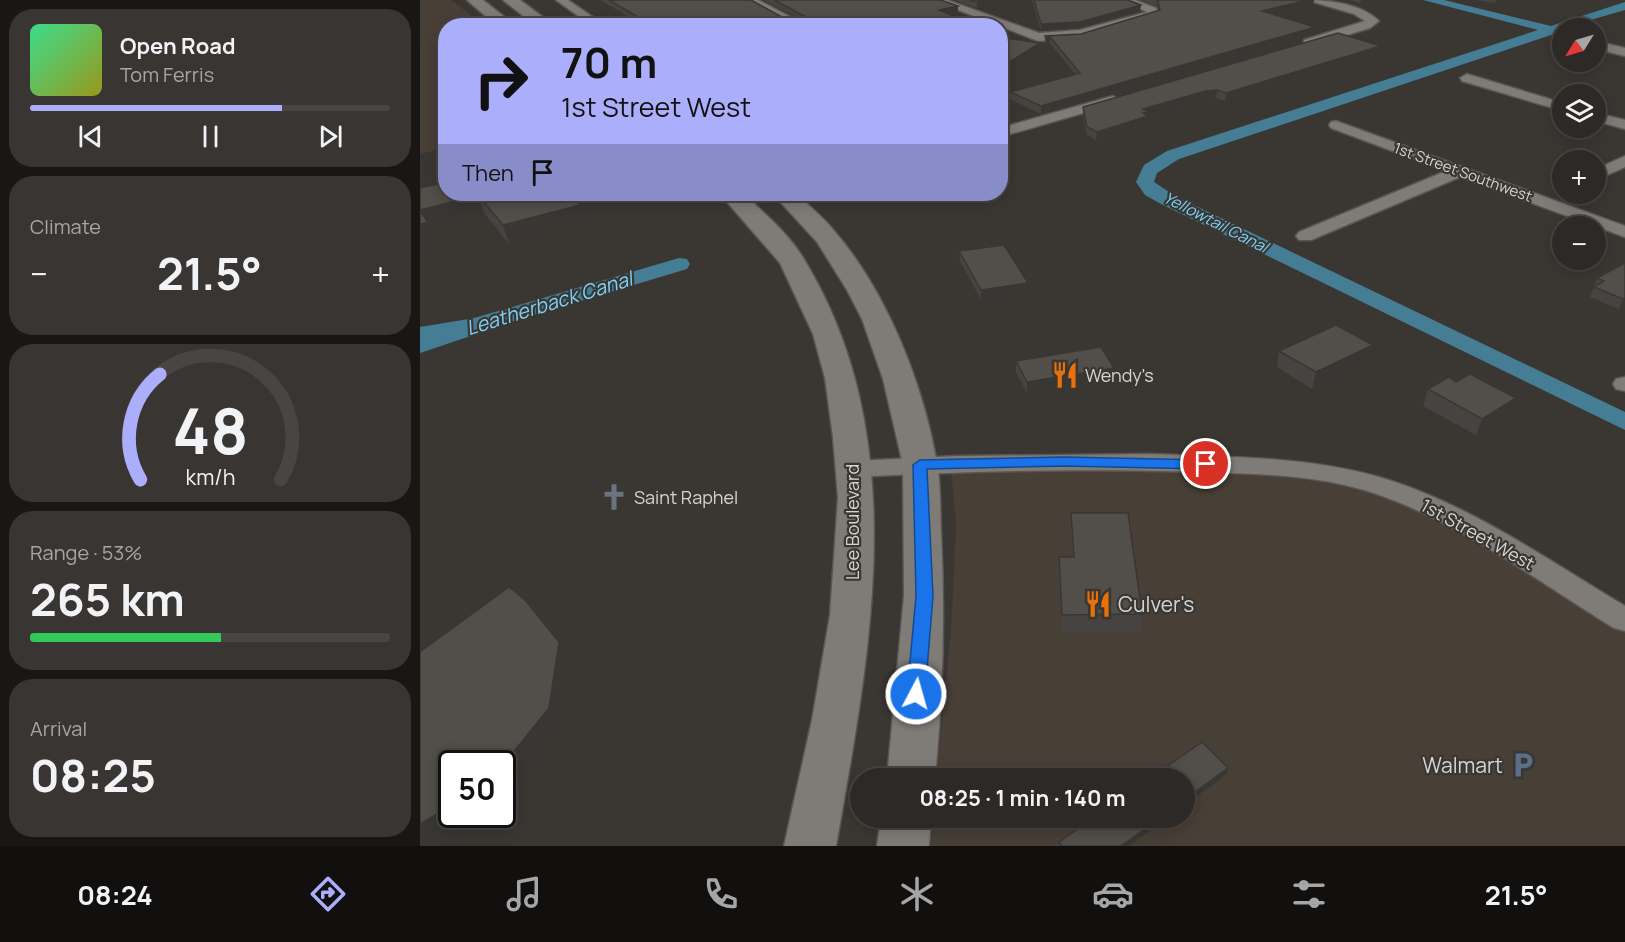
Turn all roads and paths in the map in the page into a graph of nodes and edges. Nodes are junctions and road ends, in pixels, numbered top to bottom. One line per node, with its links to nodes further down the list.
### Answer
1 (474, 0): 8 (main road)
2 (510, 0): 9 (main road)
3 (561, 0): 10 (street)
4 (749, 0): 11 (street)
5 (937, 0): 12 (street)
6 (1125, 0): 13 (street)
7 (1312, 0): 14 (street)
8 (498, 18)
9 (535, 18)
10 (589, 18)
11 (786, 18)
12 (985, 18)
13 (1008, 27)
14 (1299, 46)
15 (1606, 47): 16 (street)
16 (1625, 52)
17 (1467, 78): 19 (street)
18 (1132, 95): 24 (street)
19 (1552, 104)
20 (1606, 120): 23 (street)
21 (1008, 122): 24 (street)
22 (1336, 125): 28 (street, 1st Street Southwest)
23 (1625, 125)
24 (1020, 127): 25 (street)
25 (1008, 131)
26 (1625, 161): 27 (street)
27 (1606, 170)
28 (1460, 171): 32 (street, 1st Street Southwest); 34 (street)
29 (1552, 196): 32 (street)
30 (738, 201): 36 (main road, Lee Boulevard)
31 (791, 201): 35 (main road)
32 (1541, 201): 33 (street, 1st Street Southwest)
33 (1625, 232)
34 (1305, 236)
35 (920, 465): 36 (street, 1st Street West); 37 (street, 1st Street West); 38 (main road)
36 (853, 469): 40 (main road, Lee Boulevard)
37 (1625, 620)
38 (911, 768)
39 (905, 828): 41 (main road)
40 (810, 846)
41 (903, 846)

